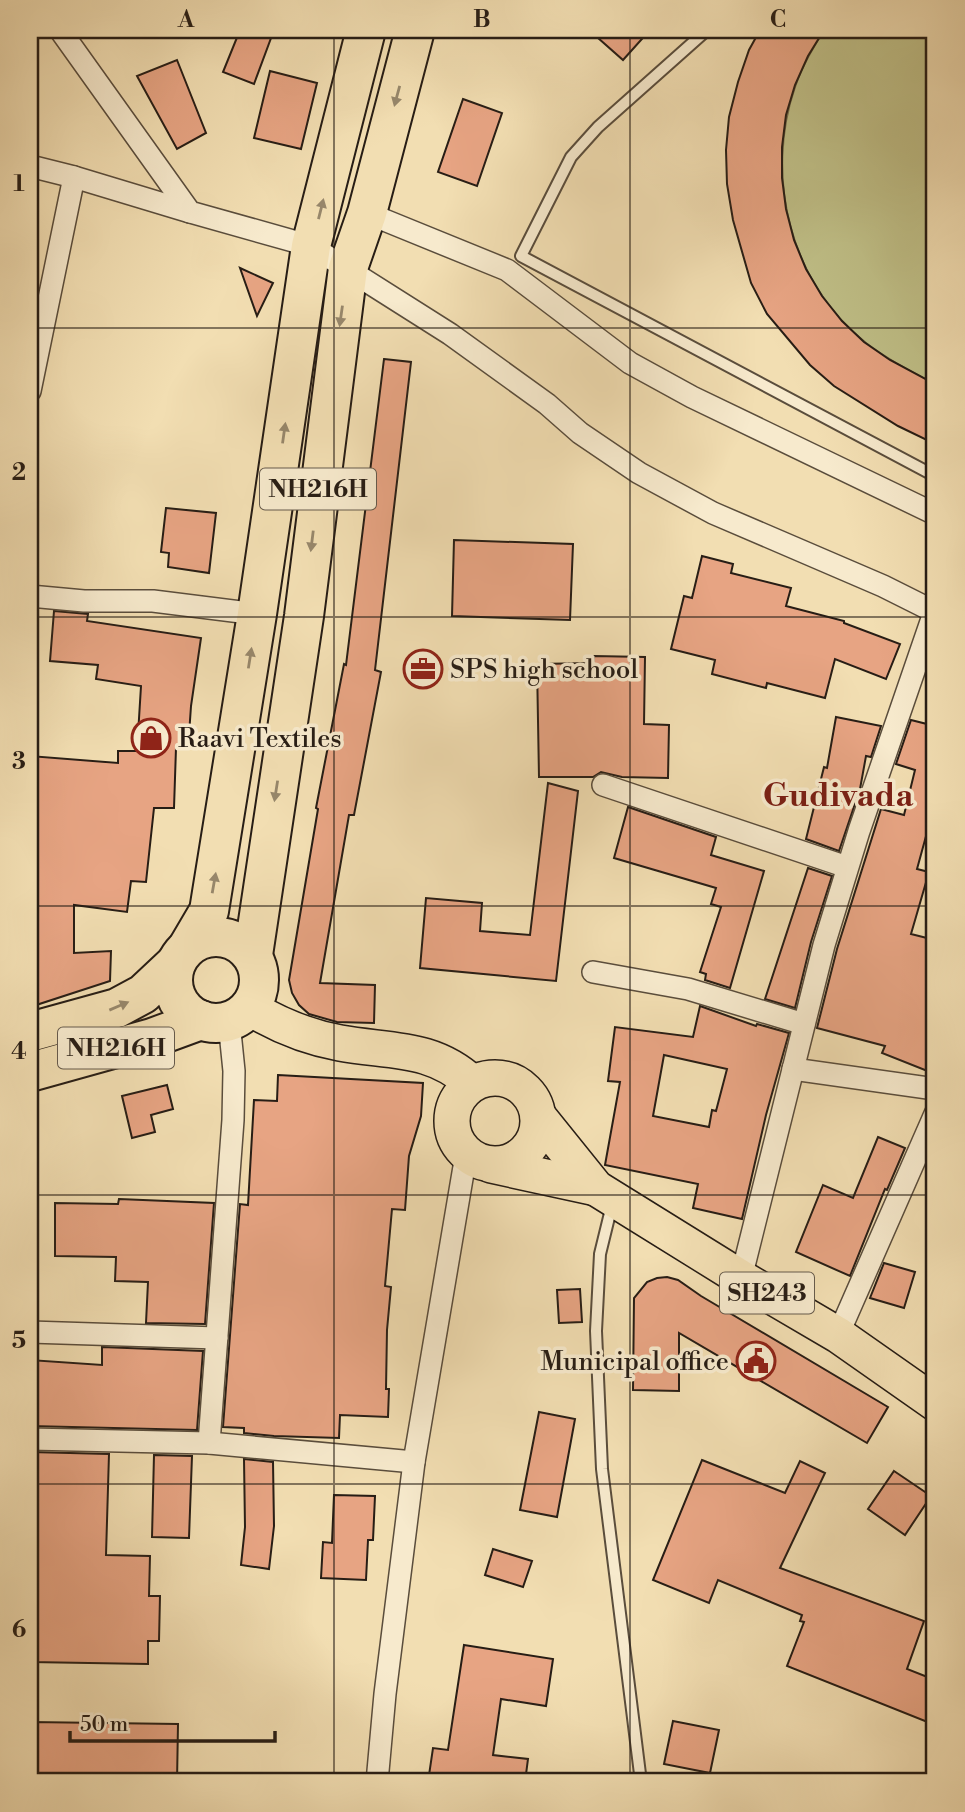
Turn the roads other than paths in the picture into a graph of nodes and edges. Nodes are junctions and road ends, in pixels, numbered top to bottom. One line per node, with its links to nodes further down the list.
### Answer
1 (60, 30): 7 (street)
2 (366, 30): 9 (highway, NH216H, one-way to 2)
3 (415, 30): 8 (highway, NH216H, one-way to 8)
4 (707, 30): 12 (lane)
5 (30, 166): 6 (street)
6 (74, 177): 7 (street); 11 (street)
7 (190, 212): 9 (street)
8 (367, 213): 10 (highway, NH216H); 13 (street)
9 (311, 246): 10 (street); 16 (highway, NH216H, one-way to 9)
10 (348, 268): 15 (street); 20 (highway, NH216H, one-way to 20)
11 (30, 391)
12 (935, 476)
13 (935, 514)
14 (30, 596): 16 (street)
15 (935, 611): 18 (street)
16 (257, 614): 19 (highway, NH216H, one-way to 16)
17 (603, 785): 18 (street)
18 (847, 867): 23 (street)
19 (183, 954): 20 (highway, NH216H); 22 (highway, NH216H); 24 (highway, NH216H, one-way to 19)
20 (253, 955): 22 (highway, NH216H)
21 (593, 972): 23 (street)
22 (227, 1017): 26 (highway, NH216H); 27 (main road); 36 (street)
23 (804, 1024): 25 (street)
24 (30, 1032)
25 (793, 1069): 28 (street); 33 (street)
26 (30, 1072)
27 (472, 1083): 30 (main road, SH243); 31 (main road)
28 (935, 1089)
29 (935, 1114): 35 (street)
30 (538, 1116): 31 (main road); 32 (main road, SH243)
31 (478, 1160): 32 (main road, SH243); 40 (street)
32 (604, 1194): 33 (main road, SH243); 42 (lane)
33 (741, 1278): 35 (main road, SH243)
34 (30, 1332): 36 (street)
35 (838, 1335): 37 (main road, SH243)
36 (217, 1338): 39 (street)
37 (935, 1403)
38 (30, 1439): 39 (street)
39 (209, 1443): 40 (street)
40 (414, 1462): 41 (street)
41 (377, 1782)
42 (641, 1782)

